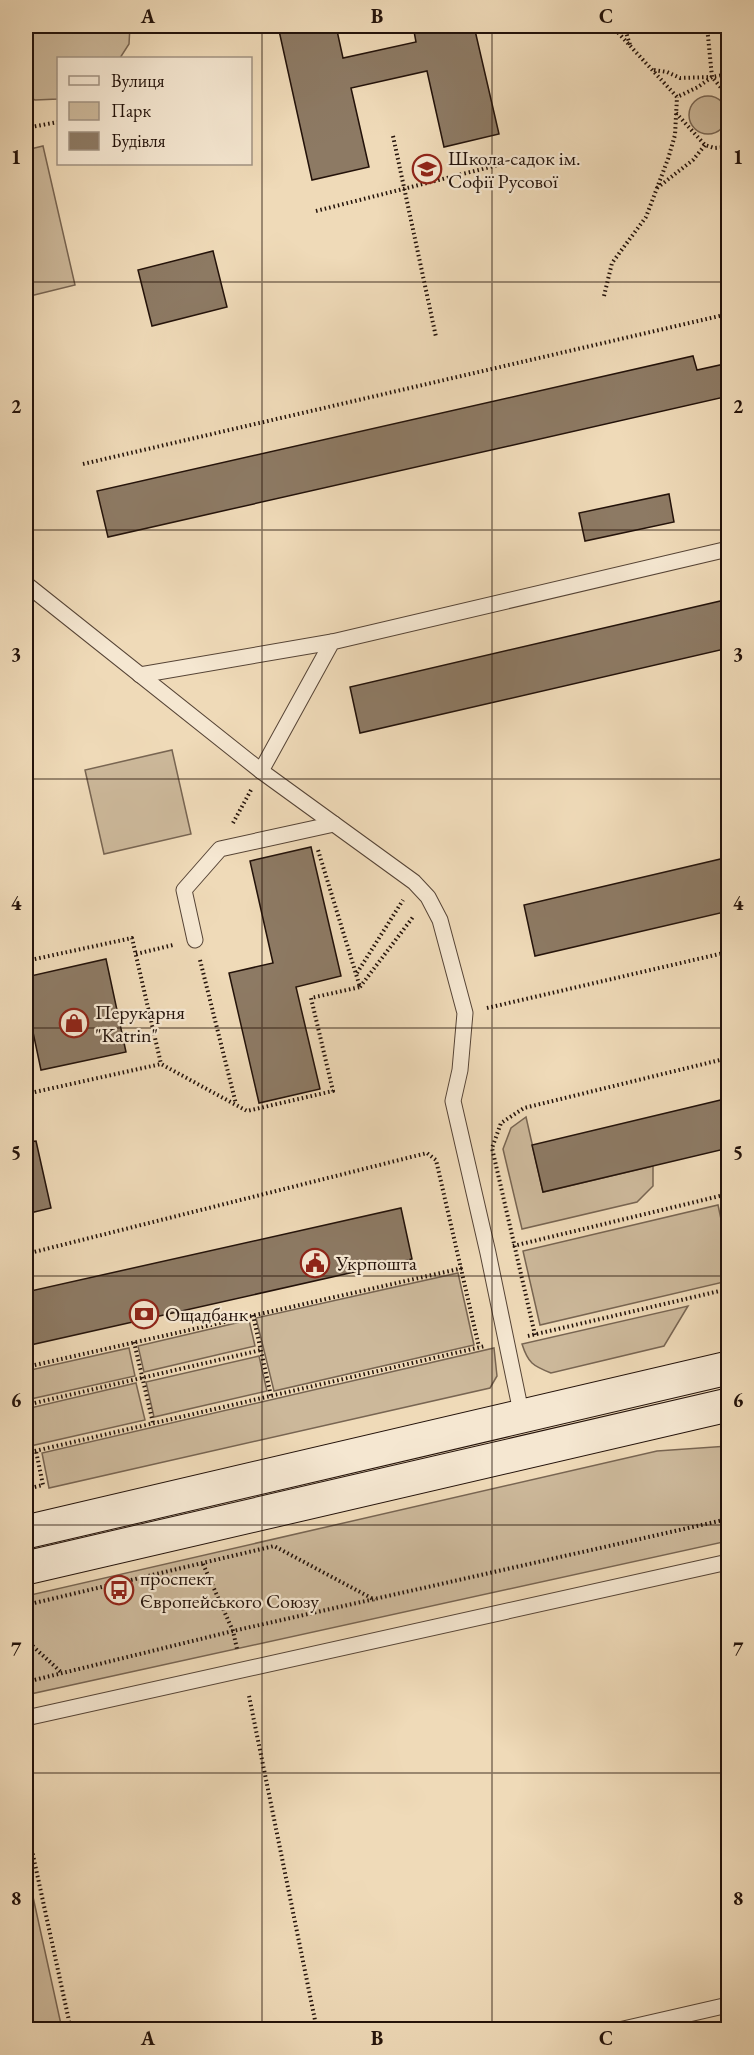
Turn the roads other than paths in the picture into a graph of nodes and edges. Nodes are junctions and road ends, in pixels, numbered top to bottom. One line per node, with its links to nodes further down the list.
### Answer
1 (729, 549): 3 (lane)
2 (26, 584): 4 (lane)
3 (332, 642): 4 (lane); 5 (lane)
4 (140, 675): 5 (lane)
5 (261, 771): 6 (lane)
6 (334, 824): 7 (lane); 10 (lane)
7 (195, 940)
8 (729, 1368): 10 (main road)
9 (729, 1405): 13 (main road)
10 (522, 1417): 11 (main road)
11 (26, 1532)
12 (729, 1562): 14 (lane)
13 (26, 1568)
14 (26, 1718)
15 (729, 2005): 16 (lane)
16 (619, 2030)

